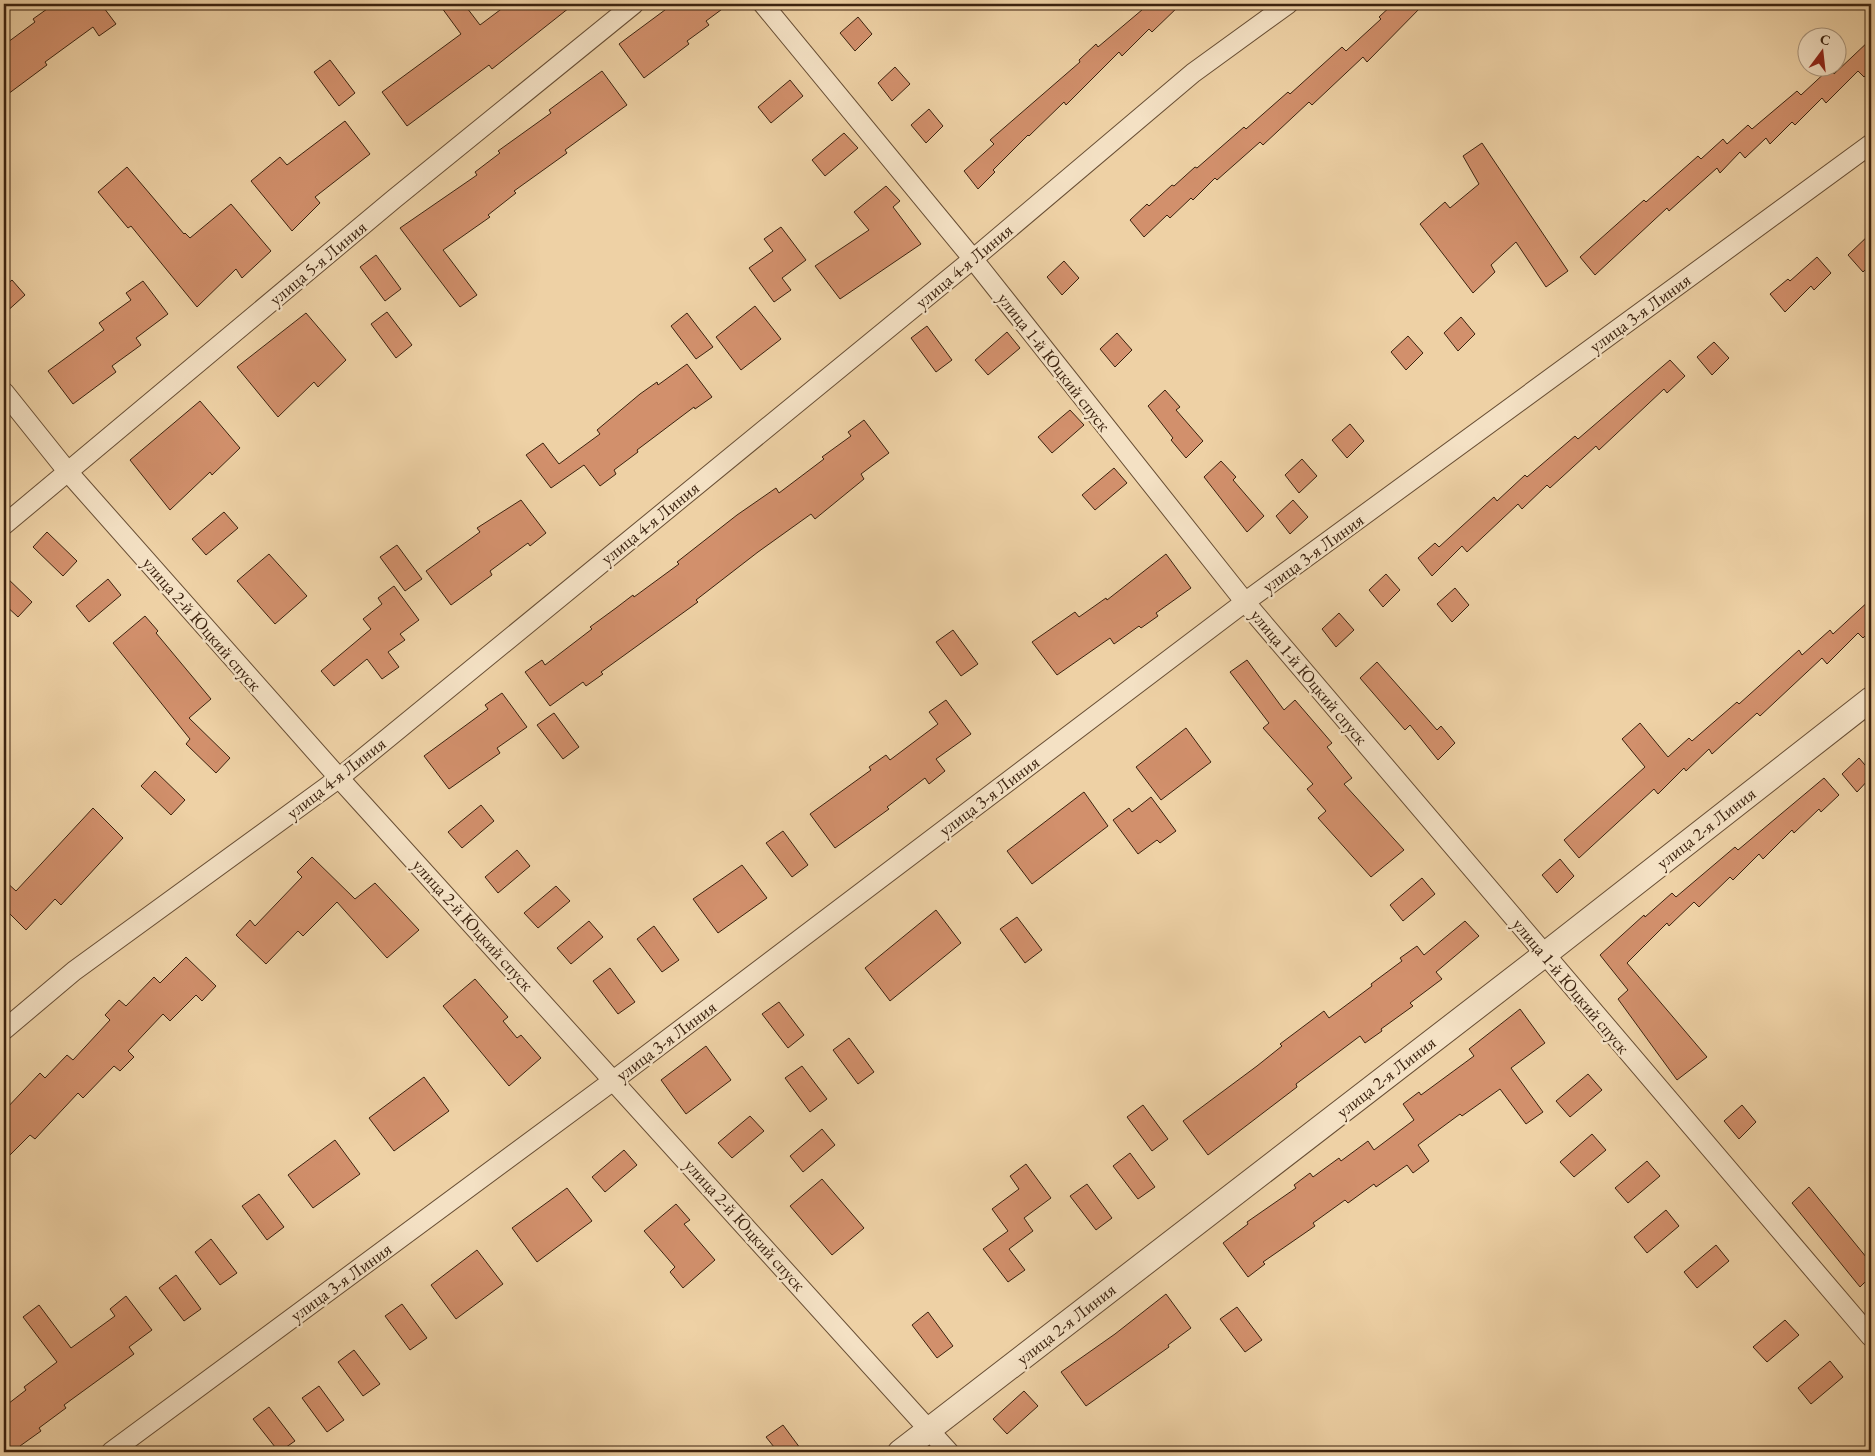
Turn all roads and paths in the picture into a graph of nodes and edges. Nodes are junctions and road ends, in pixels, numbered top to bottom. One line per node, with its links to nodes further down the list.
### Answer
1 (634, 4): 7 (street, улица 5-я Линия)
2 (763, 4): 5 (street, улица 1-й Юцкий спуск)
3 (1288, 4): 5 (street, улица 4-я Линия)
4 (1871, 144): 9 (street, улица 3-я Линия)
5 (973, 259): 9 (street, улица 1-й Юцкий спуск); 11 (street, улица 4-я Линия)
6 (4, 392): 7 (street, улица 2-й Юцкий спуск)
7 (68, 472): 8 (street, улица 5-я Линия); 11 (street, улица 2-й Юцкий спуск)
8 (4, 525)
9 (1245, 602): 12 (street, улица 1-й Юцкий спуск); 14 (street, улица 3-я Линия)
10 (1871, 699): 12 (street, улица 2-я Линия)
11 (339, 778): 13 (street, улица 4-я Линия); 14 (street, улица 2-й Юцкий спуск)
12 (1544, 955): 15 (street, улица 1-й Юцкий спуск); 16 (street, улица 2-я Линия)
13 (4, 1030)
14 (614, 1080): 16 (street, улица 2-й Юцкий спуск); 17 (street, улица 3-я Линия)
15 (1871, 1337)
16 (929, 1430): 18 (street, улица 2-я Линия); 19 (street, улица 2-й Юцкий спуск)
17 (111, 1452)
18 (900, 1452)
19 (950, 1452)

